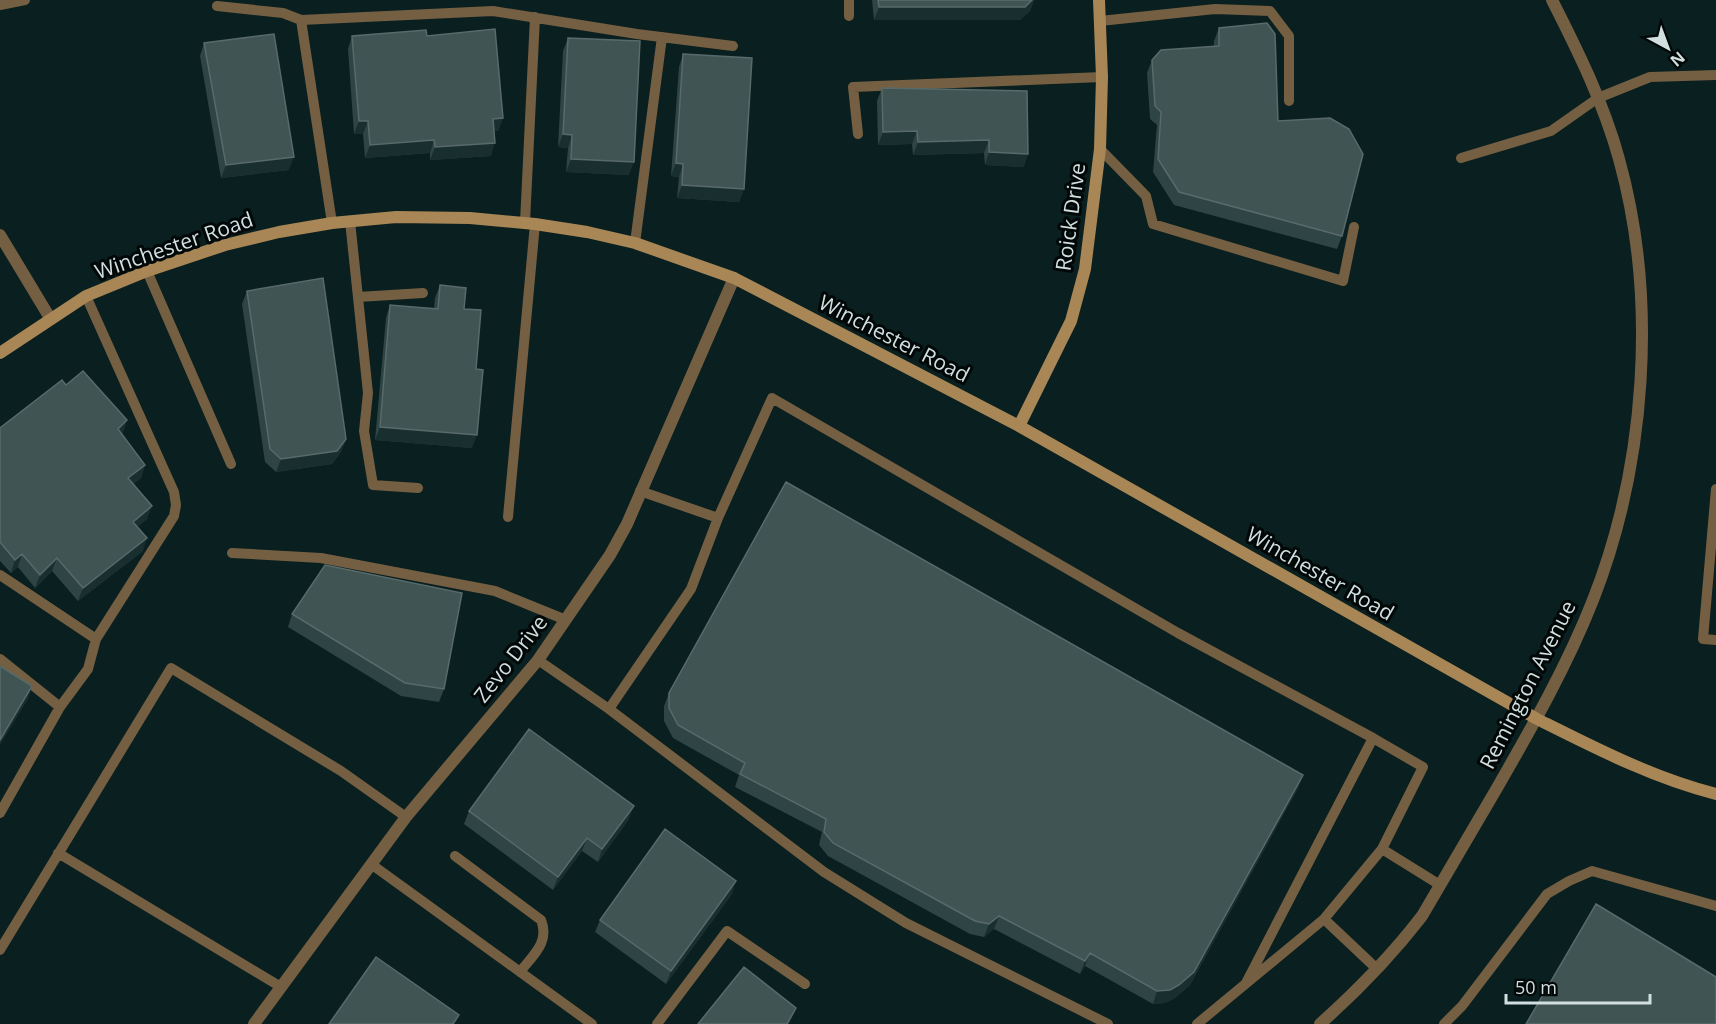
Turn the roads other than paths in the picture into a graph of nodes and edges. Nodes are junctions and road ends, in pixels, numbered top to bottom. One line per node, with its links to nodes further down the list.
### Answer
1 (26, 0): 5 (lane)
2 (849, 0): 8 (lane)
3 (1099, 0): 10 (street, Roick Drive)
4 (1552, 0): 15 (street, Remington Avenue)
5 (0, 5)
6 (217, 6): 9 (lane)
7 (535, 16): 9 (lane); 11 (lane); 22 (lane)
8 (849, 16)
9 (300, 20): 21 (lane)
10 (1100, 21): 14 (street, Roick Drive); 16 (lane)
11 (662, 37): 12 (lane); 25 (lane)
12 (733, 46)
13 (1716, 75): 15 (lane)
14 (1102, 77): 17 (lane); 18 (street, Roick Drive)
15 (1598, 98): 19 (lane); 49 (street, Remington Avenue)
16 (1289, 101)
17 (858, 134)
18 (1100, 149): 23 (lane); 33 (street, Roick Drive)
19 (1461, 158)
20 (350, 221): 21 (street, Winchester Road); 22 (street, Winchester Road); 30 (lane)
21 (332, 223): 26 (street, Winchester Road)
22 (530, 223): 25 (street, Winchester Road); 38 (lane)
23 (1354, 227)
24 (0, 235): 31 (street)
25 (635, 243): 27 (street, Winchester Road)
26 (147, 271): 29 (street, Winchester Road); 34 (lane)
27 (734, 278): 33 (street, Winchester Road); 37 (street, Zevo Drive)
28 (423, 293): 30 (lane)
29 (86, 296): 31 (street, Winchester Road); 43 (lane)
30 (358, 297): 35 (lane)
31 (50, 318): 32 (street, Winchester Road)
32 (0, 353)
33 (1019, 426): 49 (street, Winchester Road)
34 (231, 464)
35 (418, 488)
36 (1716, 489): 44 (lane)
37 (640, 491): 39 (lane); 42 (street, Zevo Drive)
38 (508, 517)
39 (718, 518): 48 (lane); 50 (lane)
40 (232, 553): 42 (lane)
41 (0, 575): 43 (lane)
42 (567, 620): 46 (street, Zevo Drive)
43 (96, 639): 47 (lane)
44 (1716, 640)
45 (0, 659): 47 (lane)
46 (538, 660): 48 (lane); 53 (street, Zevo Drive)
47 (60, 707): 52 (lane)
48 (609, 709): 71 (lane)
49 (1537, 719): 51 (street, Winchester Road); 58 (street, Remington Avenue)
50 (1373, 738): 54 (lane); 66 (lane)
51 (1716, 794)
52 (0, 813)
53 (406, 817): 55 (lane); 57 (street, Zevo Drive)
54 (1382, 849): 58 (lane); 60 (lane)
55 (58, 853): 61 (lane); 65 (lane)
56 (454, 856): 63 (lane)
57 (371, 864): 63 (lane); 65 (street, Zevo Drive)
58 (1440, 885): 62 (street, Remington Avenue)
59 (1716, 906): 67 (lane)
60 (1324, 919): 62 (lane); 66 (lane)
61 (0, 951)
62 (1377, 969): 73 (street, Remington Avenue)
63 (520, 972): 69 (lane)
64 (806, 984): 70 (lane)
65 (281, 987): 68 (street, Zevo Drive)
66 (1243, 987): 72 (lane)
67 (1462, 1006): 74 (lane); 75 (lane)
68 (254, 1024)
69 (592, 1024)
70 (657, 1024)
71 (1108, 1024)
72 (1197, 1024)
73 (1320, 1024)
74 (1444, 1024)
75 (1453, 1024)

